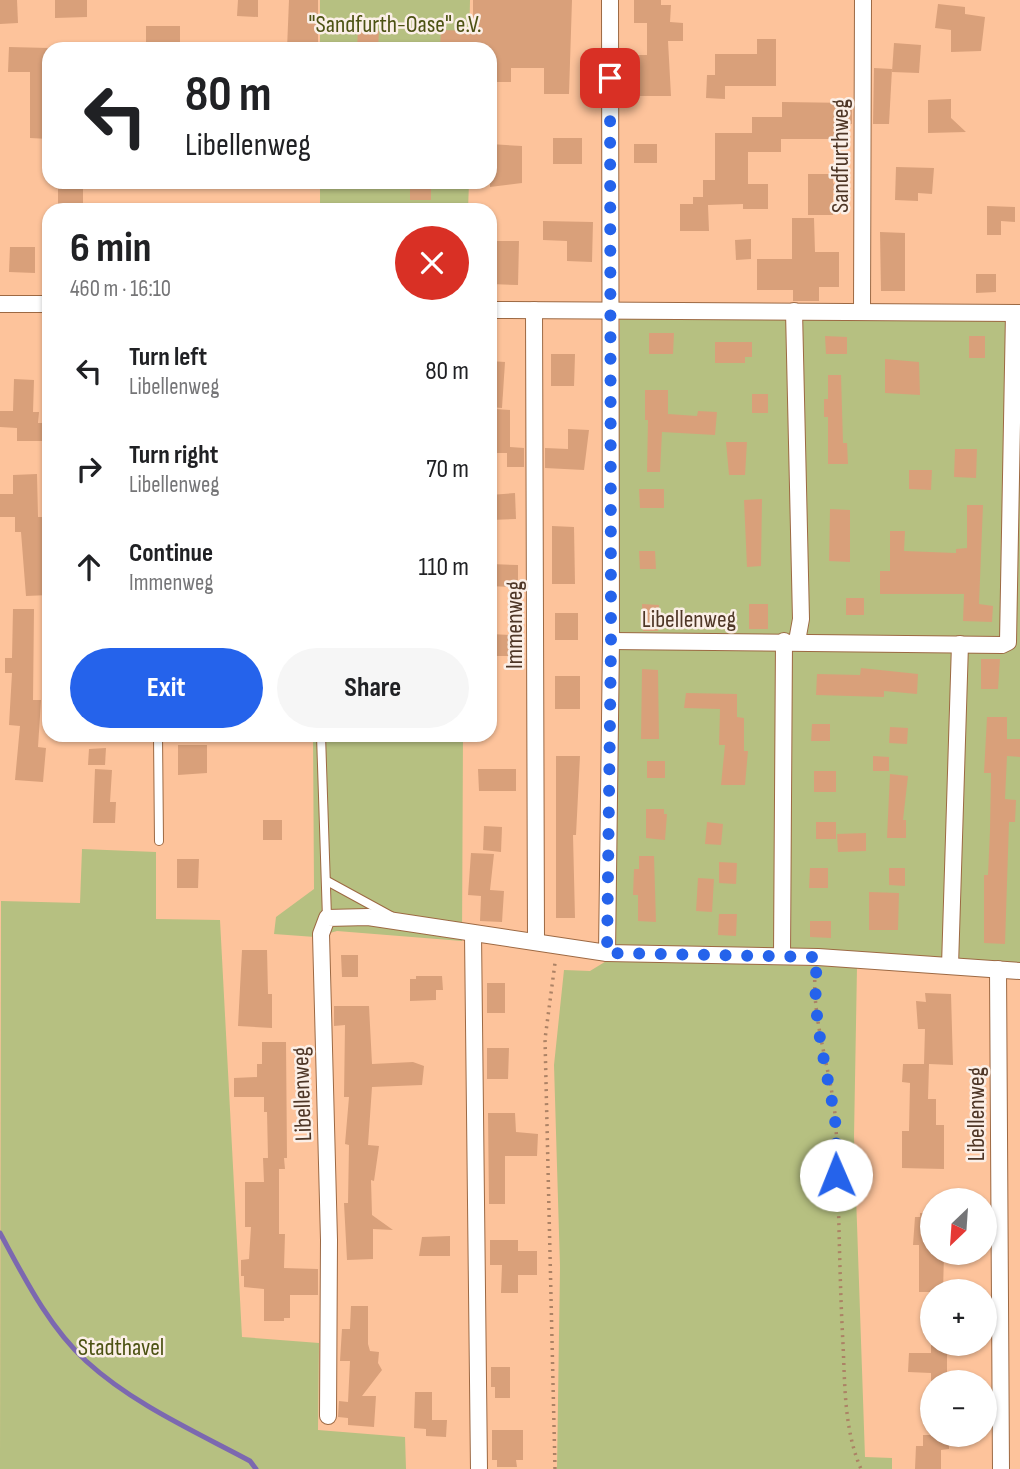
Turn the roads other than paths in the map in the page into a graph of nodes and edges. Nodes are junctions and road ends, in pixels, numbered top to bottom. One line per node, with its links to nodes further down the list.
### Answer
1 (610, 0): 7 (street)
2 (863, 0): 9 (street, Sandfurthweg)
3 (0, 304): 4 (street)
4 (42, 304)
5 (497, 310): 6 (street)
6 (534, 310): 7 (street); 21 (street, Immenweg)
7 (611, 311): 8 (street); 11 (street)
8 (794, 311): 9 (street); 12 (street)
9 (862, 312): 10 (street)
10 (1017, 313): 13 (street, Libellenweg)
11 (611, 641): 12 (street, Libellenweg); 22 (street, Libellenweg)
12 (790, 641): 13 (street, Libellenweg); 23 (street)
13 (960, 643): 24 (street)
14 (158, 742): 16 (lane)
15 (321, 742): 17 (lane)
16 (159, 841)
17 (327, 881): 18 (lane); 19 (lane)
18 (327, 918): 19 (street); 27 (street, Libellenweg)
19 (406, 924): 20 (street)
20 (473, 934): 21 (street); 28 (street)
21 (536, 940): 22 (street)
22 (607, 953): 23 (street)
23 (782, 956): 24 (street)
24 (950, 966): 25 (street)
25 (998, 969): 26 (street); 29 (street, Libellenweg)
26 (1020, 971)
27 (328, 1416)
28 (479, 1469)
29 (1001, 1469)

